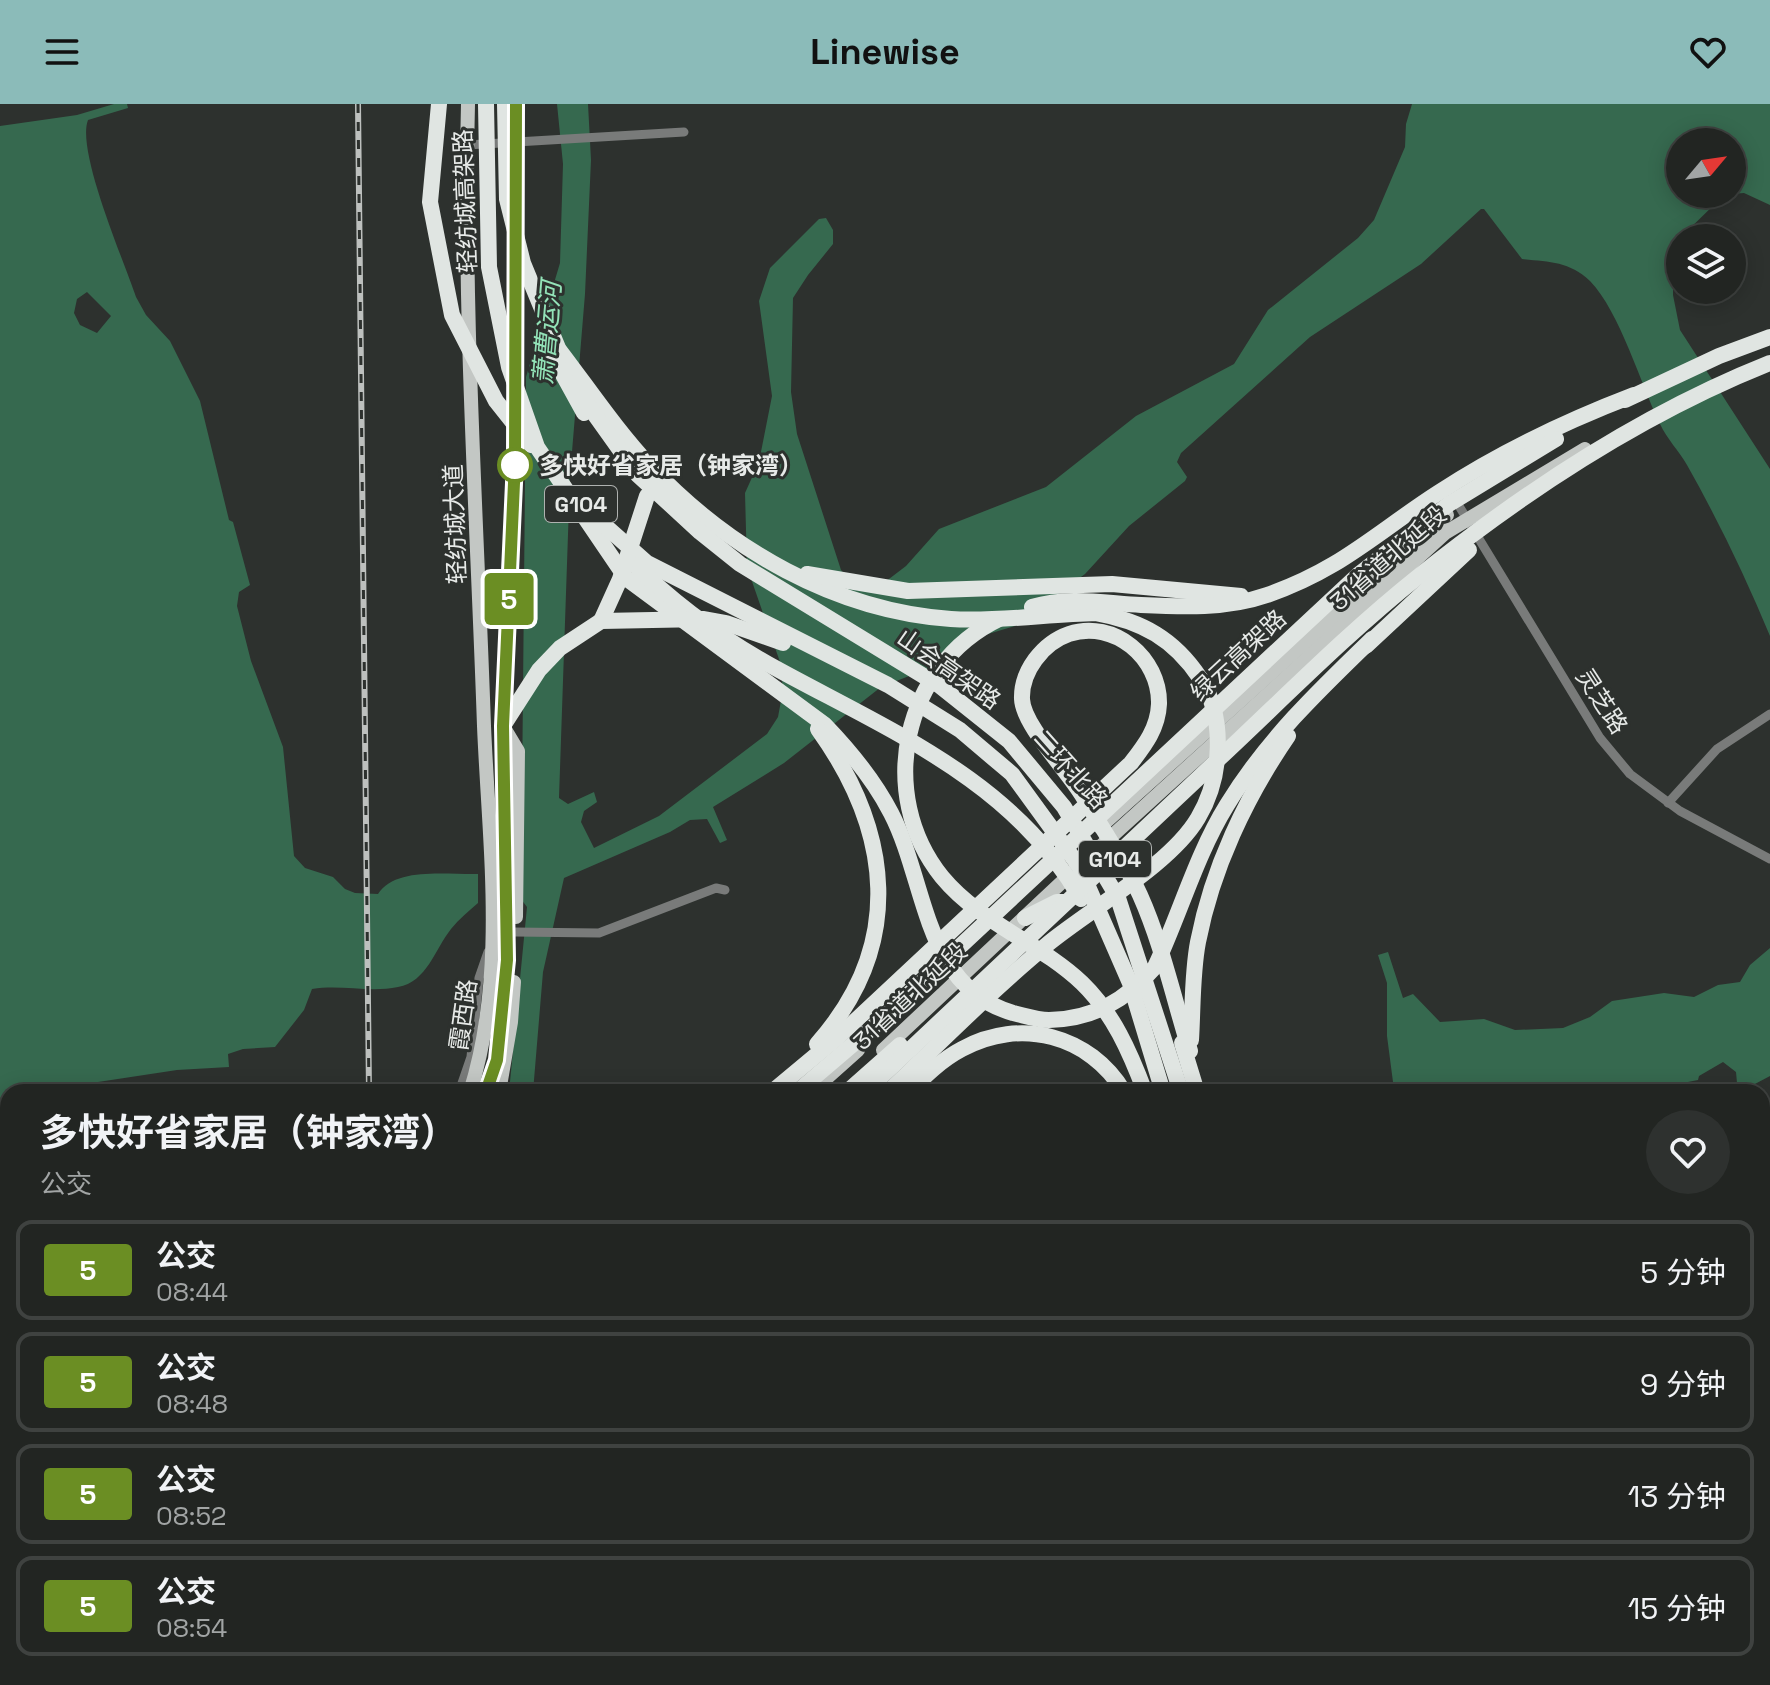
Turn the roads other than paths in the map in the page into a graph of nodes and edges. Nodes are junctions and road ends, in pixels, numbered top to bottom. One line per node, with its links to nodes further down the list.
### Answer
1 (430, 104): 15 (highway)
2 (439, 104): 27 (highway, G104)
3 (468, 104): 9 (main road, 轻纺城大道)
4 (486, 104): 21 (highway, 轻纺城高架路)
5 (505, 104): 13 (highway, 轻纺城高架路)
6 (516, 104): 8 (main road, G104)
7 (684, 132): 8 (street)
8 (515, 143): 9 (street); 10 (main road, G104)
9 (467, 145): 15 (main road, 轻纺城大道)
10 (516, 249): 13 (highway, G104); 29 (main road, G104)
11 (1770, 330): 17 (main road)
12 (1770, 337): 17 (highway, 绿云高架路)
13 (554, 351): 16 (highway, 轻纺城高架路); 18 (highway, G104); 22 (highway)
14 (1770, 360): 19 (highway); 20 (main road, 31省道北延段)
15 (472, 370): 40 (main road, 轻纺城大道)
16 (571, 378): 62 (highway, 山会高架路)
17 (1632, 393): 20 (main road); 23 (highway); 51 (highway, 绿云高架路)
18 (647, 496): 24 (highway); 35 (highway, 二环北路 / G104)
19 (1524, 500): 25 (highway); 55 (highway)
20 (1463, 512): 34 (street, 灵芝路); 35 (main road, 31省道北延段)
21 (584, 516): 26 (highway); 60 (highway)
22 (737, 543): 23 (highway); 56 (highway)
23 (1263, 597): 59 (highway)
24 (597, 623): 27 (highway); 29 (highway)
25 (1372, 639): 26 (highway); 44 (highway)
26 (763, 681): 49 (highway)
27 (888, 685): 37 (highway, G104)
28 (1770, 714): 34 (street)
29 (503, 726): 40 (main road)
30 (1088, 803): 44 (highway)
31 (1088, 803): 32 (highway)
32 (1088, 803)
33 (1088, 803): 50 (highway)
34 (1668, 803): 36 (street, 灵芝路)
35 (1100, 837): 37 (main road, 31省道北延段); 63 (highway, 二环北路 / G104)
36 (1770, 859)
37 (1076, 860): 41 (highway, G104); 42 (main road, 31省道北延段); 52 (main road)
38 (725, 890): 43 (street)
39 (1057, 902): 41 (highway); 42 (highway); 54 (highway)
40 (504, 909): 43 (main road)
41 (1102, 915): 61 (highway, G104)
42 (1025, 918): 53 (main road, 31省道北延段)
43 (509, 936): 45 (street); 46 (main road, 霞西路); 47 (main road, 霞西路); 48 (main road)
44 (1190, 1051): 64 (highway)
45 (462, 1084)
46 (473, 1084)
47 (489, 1084)
48 (500, 1084)
49 (781, 1084)
50 (783, 1084)
51 (806, 1084)
52 (820, 1084)
53 (847, 1084)
54 (856, 1084)
55 (874, 1084)
56 (897, 1084)
57 (918, 1084): 58 (highway)
58 (1118, 1084)
59 (1142, 1084)
60 (1160, 1084)
61 (1161, 1084)
62 (1178, 1084)
63 (1197, 1084)
64 (1197, 1084)

